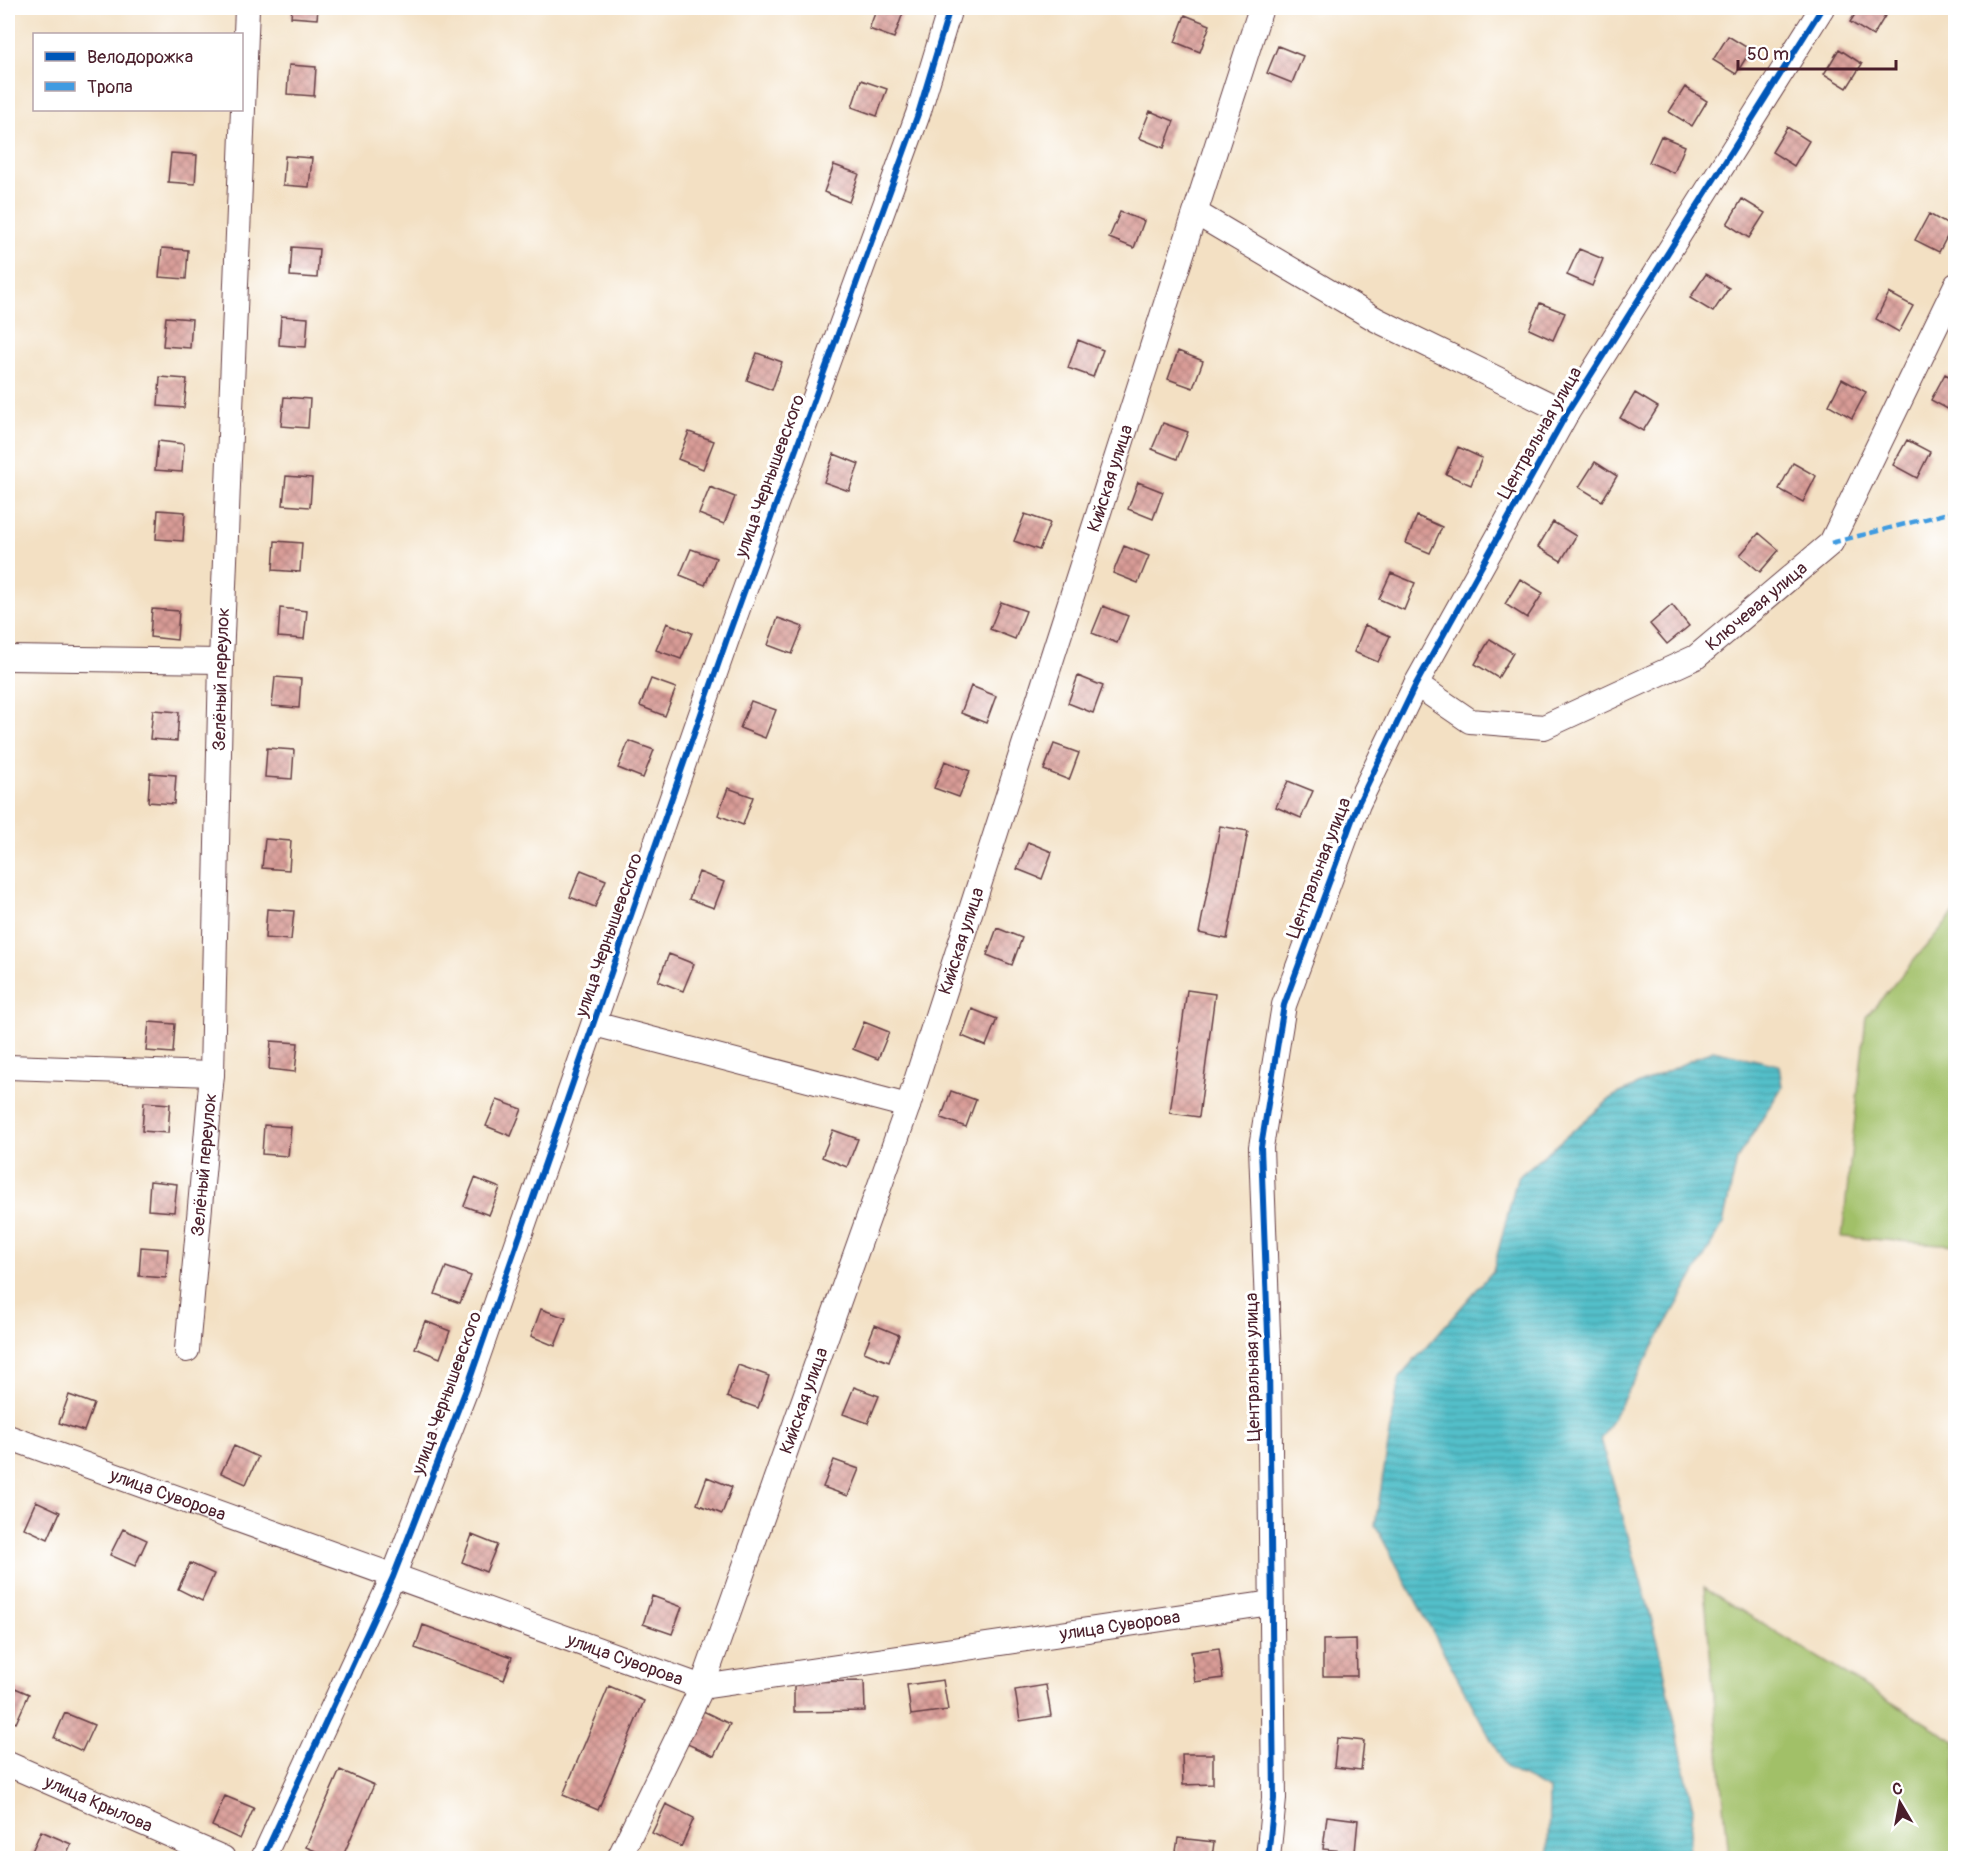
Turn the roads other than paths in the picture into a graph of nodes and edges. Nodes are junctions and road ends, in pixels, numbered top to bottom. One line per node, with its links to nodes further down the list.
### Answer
1 (247, 8): 5 (street, Зелёный переулок)
2 (950, 8): 13 (street, улица Чернышевского)
3 (1261, 8): 7 (street, Кийская улица)
4 (1822, 8): 9 (street, Центральная улица)
5 (243, 108)
6 (243, 111): 11 (street, Зелёный переулок)
7 (1196, 213): 9 (street); 16 (street, Кийская улица)
8 (1956, 285): 12 (street, Ключевая улица)
9 (1567, 413): 12 (street, Центральная улица)
10 (8, 658): 11 (street)
11 (221, 661): 15 (street, Зелёный переулок)
12 (1416, 684): 20 (street, Центральная улица)
13 (594, 1024): 16 (street); 19 (street, улица Чернышевского)
14 (8, 1067): 15 (street)
15 (212, 1074): 17 (street, Зелёный переулок)
16 (908, 1106): 21 (street, Кийская улица)
17 (187, 1350)
18 (8, 1437): 19 (street, улица Суворова)
19 (393, 1577): 21 (street, улица Суворова); 24 (street, улица Чернышевского)
20 (1271, 1603): 21 (street, улица Суворова); 26 (street, Центральная улица)
21 (702, 1687): 25 (street, Кийская улица)
22 (8, 1764): 23 (street, улица Крылова)
23 (223, 1858)
24 (263, 1858)
25 (619, 1858)
26 (1268, 1858)

